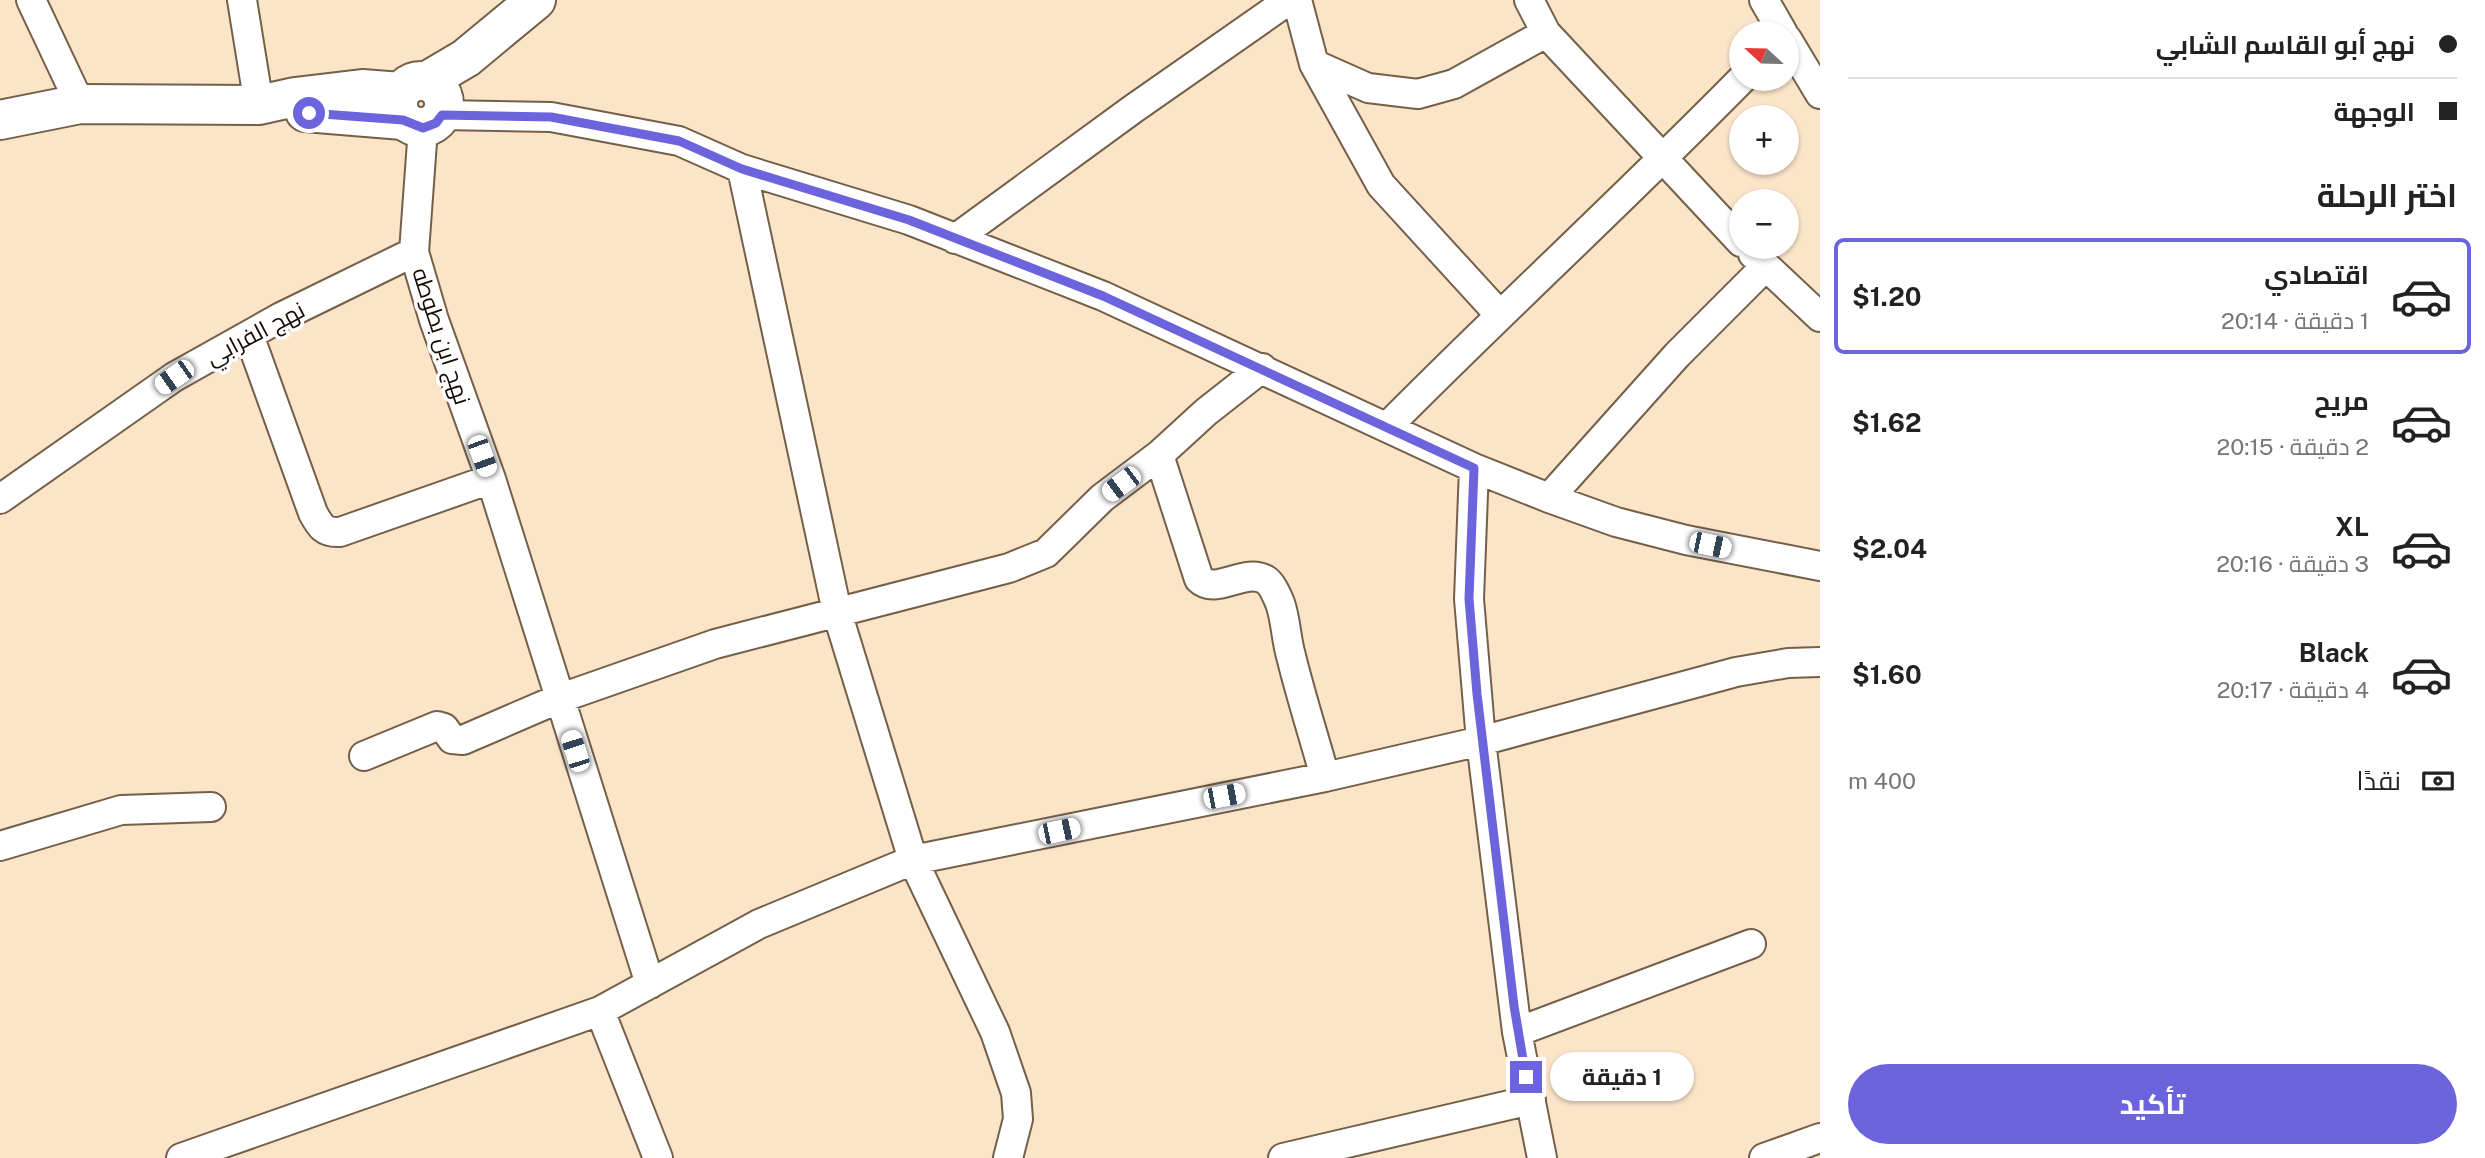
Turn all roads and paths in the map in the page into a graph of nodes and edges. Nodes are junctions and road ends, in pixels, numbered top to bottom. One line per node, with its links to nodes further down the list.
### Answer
1 (31, 0): 14 (street)
2 (242, 0): 15 (street)
3 (1289, 0): 21 (street)
4 (1297, 0): 11 (street)
5 (1529, 0): 9 (street)
6 (1764, 0): 8 (street)
7 (527, 7): 16 (street)
8 (1776, 21)
9 (1546, 33): 11 (street); 18 (street)
10 (1799, 59): 13 (street)
11 (1314, 64): 25 (street)
12 (1730, 91): 18 (street)
13 (1820, 94)
14 (80, 104): 15 (street); 17 (street)
15 (266, 104): 16 (street)
16 (423, 107): 19 (street); 22 (street, نهج ابن بطوطه)
17 (0, 120)
18 (1662, 160): 20 (street); 25 (street)
19 (742, 169): 21 (street); 36 (street)
20 (1729, 230)
21 (955, 239): 28 (street)
22 (414, 252): 27 (street, نهج الفرابي); 32 (street, نهج ابن بطوطه)
23 (1757, 259): 24 (street)
24 (1765, 267): 26 (street); 33 (street)
25 (1499, 314): 29 (street)
26 (1820, 317)
27 (249, 335): 32 (street); 34 (street, نهج الفرابي)
28 (1262, 368): 29 (street); 30 (street)
29 (1388, 426): 31 (street)
30 (1159, 455): 36 (street); 41 (street)
31 (1474, 468): 33 (street); 39 (street)
32 (491, 478): 38 (street, نهج ابن بطوطه)
33 (1549, 498): 35 (street)
34 (0, 499)
35 (1820, 566)
36 (837, 612): 38 (street); 44 (street)
37 (1820, 662): 39 (street)
38 (558, 699): 40 (street); 46 (street, نهج ابن بطوطه)
39 (1481, 741): 41 (street); 48 (street)
40 (364, 756)
41 (1325, 777): 44 (street)
42 (211, 807): 43 (street)
43 (0, 846)
44 (913, 860): 46 (street); 53 (street)
45 (1751, 944): 48 (street)
46 (650, 984): 47 (street)
47 (600, 1011): 51 (street); 52 (street)
48 (1517, 1032): 49 (street)
49 (1531, 1100): 54 (street); 55 (street)
50 (1820, 1138): 56 (street)
51 (181, 1158)
52 (659, 1158)
53 (1008, 1158)
54 (1283, 1158)
55 (1542, 1158)
56 (1764, 1158)

